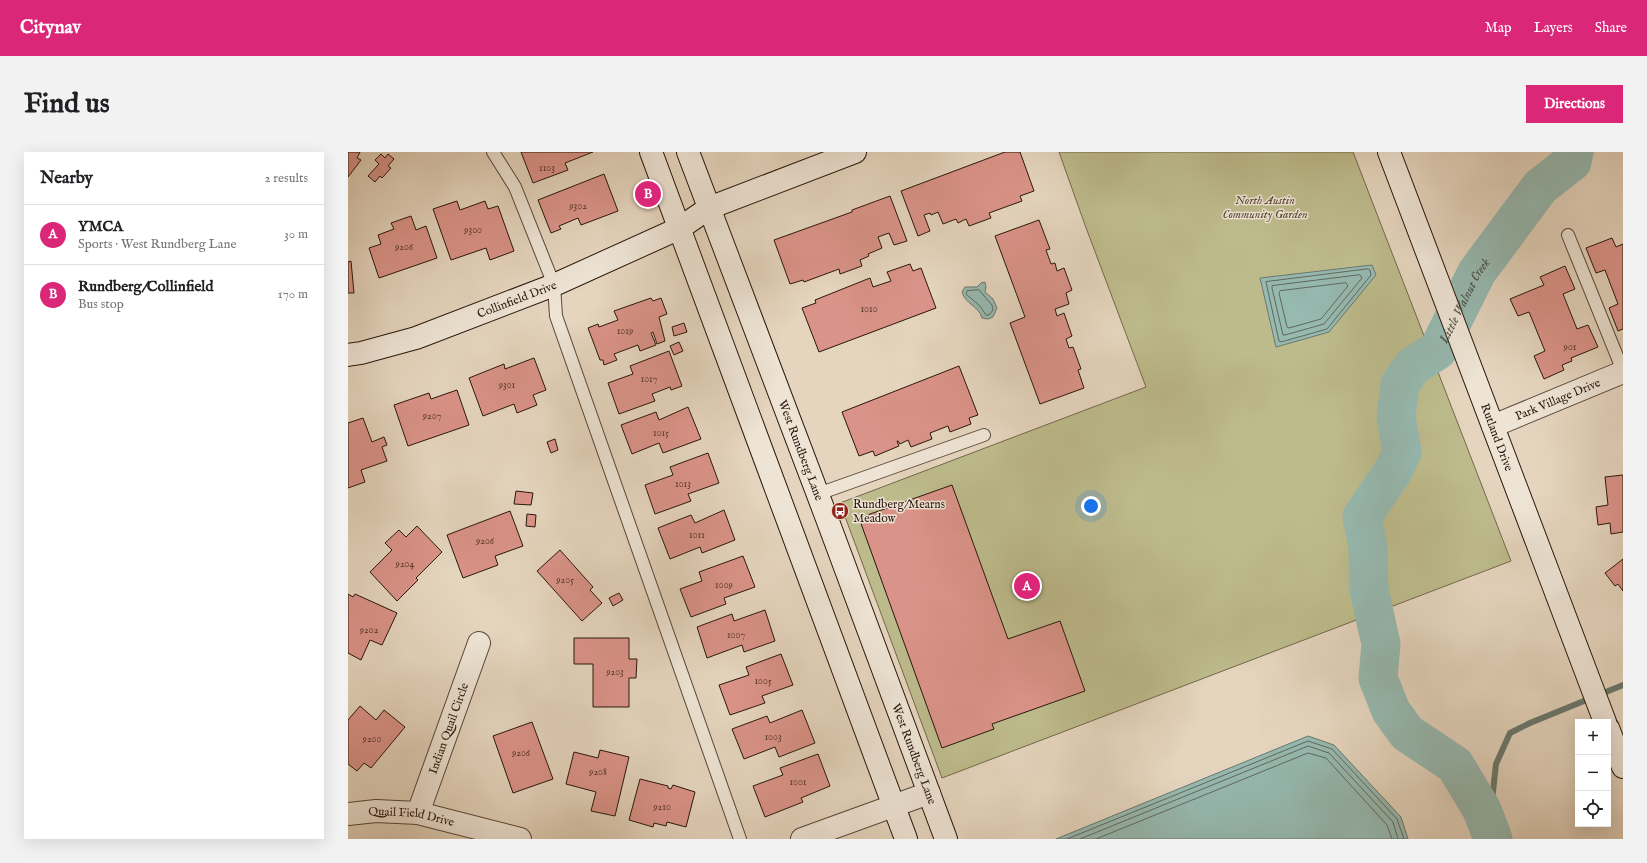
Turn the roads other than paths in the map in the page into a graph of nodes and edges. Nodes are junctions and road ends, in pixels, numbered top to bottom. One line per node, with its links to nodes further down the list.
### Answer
1 (493, 152): 9 (lane)
2 (651, 152): 7 (street)
3 (688, 152): 6 (street, West Rundberg Lane)
4 (854, 152): 6 (street, Collinfield Drive)
5 (1389, 152): 12 (street, Rutland Drive)
6 (709, 208): 7 (street, Collinfield Drive); 14 (street, West Rundberg Lane)
7 (680, 228): 9 (street, Collinfield Drive); 18 (street)
8 (1568, 235): 11 (lane)
9 (554, 285): 10 (street, Collinfield Drive); 22 (lane)
10 (348, 355)
11 (1623, 371): 12 (street, Park Village Drive)
12 (1493, 426): 16 (street, Rutland Drive)
13 (984, 435): 14 (lane)
14 (818, 494): 17 (street, West Rundberg Lane)
15 (480, 643): 19 (street, Indian Quail Circle)
16 (1613, 737)
17 (929, 793): 18 (street); 25 (street, West Rundberg Lane)
18 (894, 805): 23 (street); 24 (street)
19 (418, 813): 20 (street, Quail Field Drive); 21 (street, Quail Field Drive)
20 (348, 814)
21 (520, 839)
22 (740, 839)
23 (802, 839)
24 (906, 839)
25 (946, 839)

